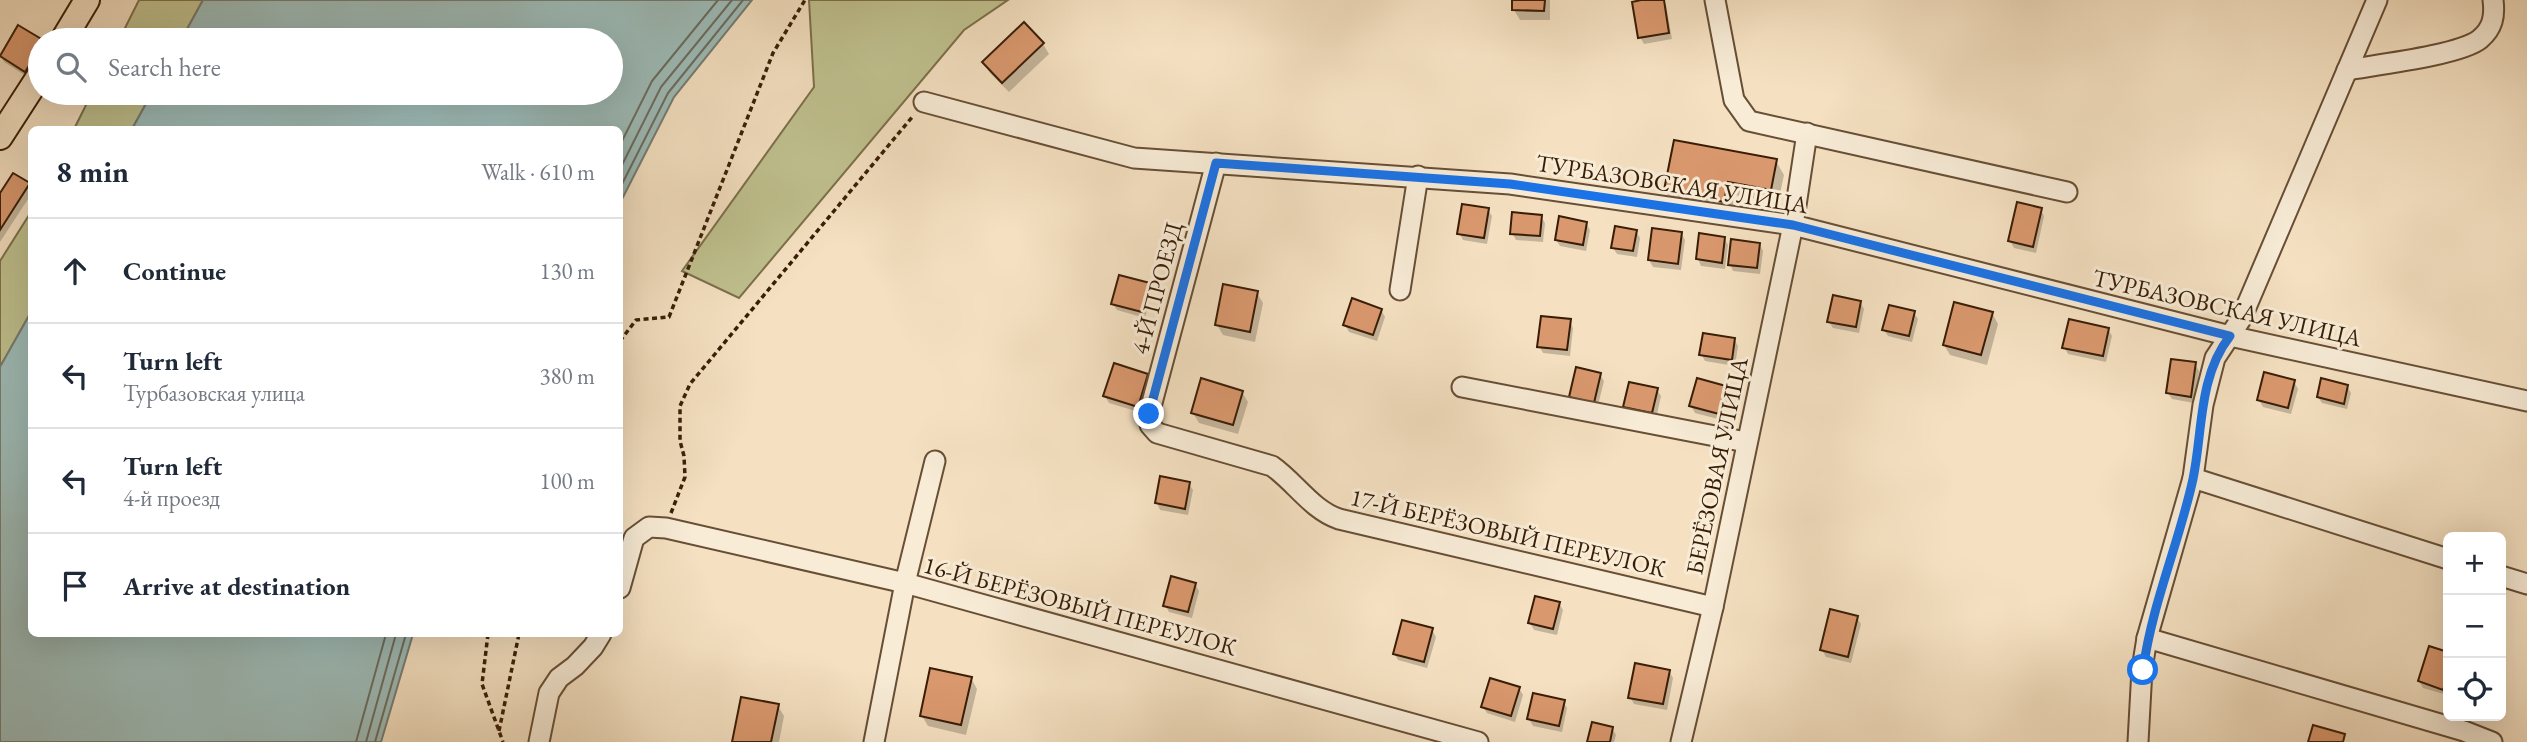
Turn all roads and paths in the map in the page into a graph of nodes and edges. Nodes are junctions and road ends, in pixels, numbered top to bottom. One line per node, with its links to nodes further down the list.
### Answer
1 (87, 0): 6 (main road)
2 (805, 0): 18 (path)
3 (1715, 0): 10 (street)
4 (2377, 0): 7 (street)
5 (2493, 0): 7 (street)
6 (70, 28)
7 (2347, 70): 17 (street)
8 (28, 94): 11 (main road)
9 (924, 102): 12 (street, ТУРБАЗОВСКАЯ УЛИЦА); 25 (path)
10 (1807, 133): 14 (street); 15 (street, БЕРЁЗОВАЯ УЛИЦА)
11 (0, 137)
12 (1216, 163): 13 (street, ТУРБАЗОВСКАЯ УЛИЦА); 21 (street, 4-Й ПРОЕЗД)
13 (1418, 176): 15 (street, ТУРБАЗОВСКАЯ УЛИЦА); 16 (street)
14 (2067, 192)
15 (1793, 225): 17 (street, ТУРБАЗОВСКАЯ УЛИЦА); 22 (street, БЕРЁЗОВАЯ УЛИЦА)
16 (1401, 290)
17 (2230, 336): 20 (street, ТУРБАЗОВСКАЯ УЛИЦА); 24 (street)
18 (623, 337)
19 (1462, 387): 22 (street)
20 (2527, 401)
21 (1150, 425): 31 (street, 17-Й БЕРЁЗОВЫЙ ПЕРЕУЛОК)
22 (1746, 442): 31 (street, БЕРЁЗОВАЯ УЛИЦА)
23 (935, 461): 29 (street)
24 (2193, 478): 26 (street); 35 (street)
25 (666, 528): 27 (street); 29 (street, 16-Й БЕРЁЗОВЫЙ ПЕРЕУЛОК)
26 (2443, 557)
27 (623, 577)
28 (2506, 578): 30 (street)
29 (905, 583): 39 (street); 40 (street, 16-Й БЕРЁЗОВЫЙ ПЕРЕУЛОК)
30 (2527, 584)
31 (1713, 607): 41 (street, БЕРЁЗОВАЯ УЛИЦА)
32 (488, 637): 36 (path)
33 (518, 637): 36 (path)
34 (599, 637): 38 (street)
35 (2147, 638): 42 (street); 43 (street)
36 (498, 733): 37 (path)
37 (503, 742)
38 (539, 742)
39 (874, 742)
40 (1478, 742)
41 (1681, 742)
42 (2138, 742)
43 (2492, 742)

